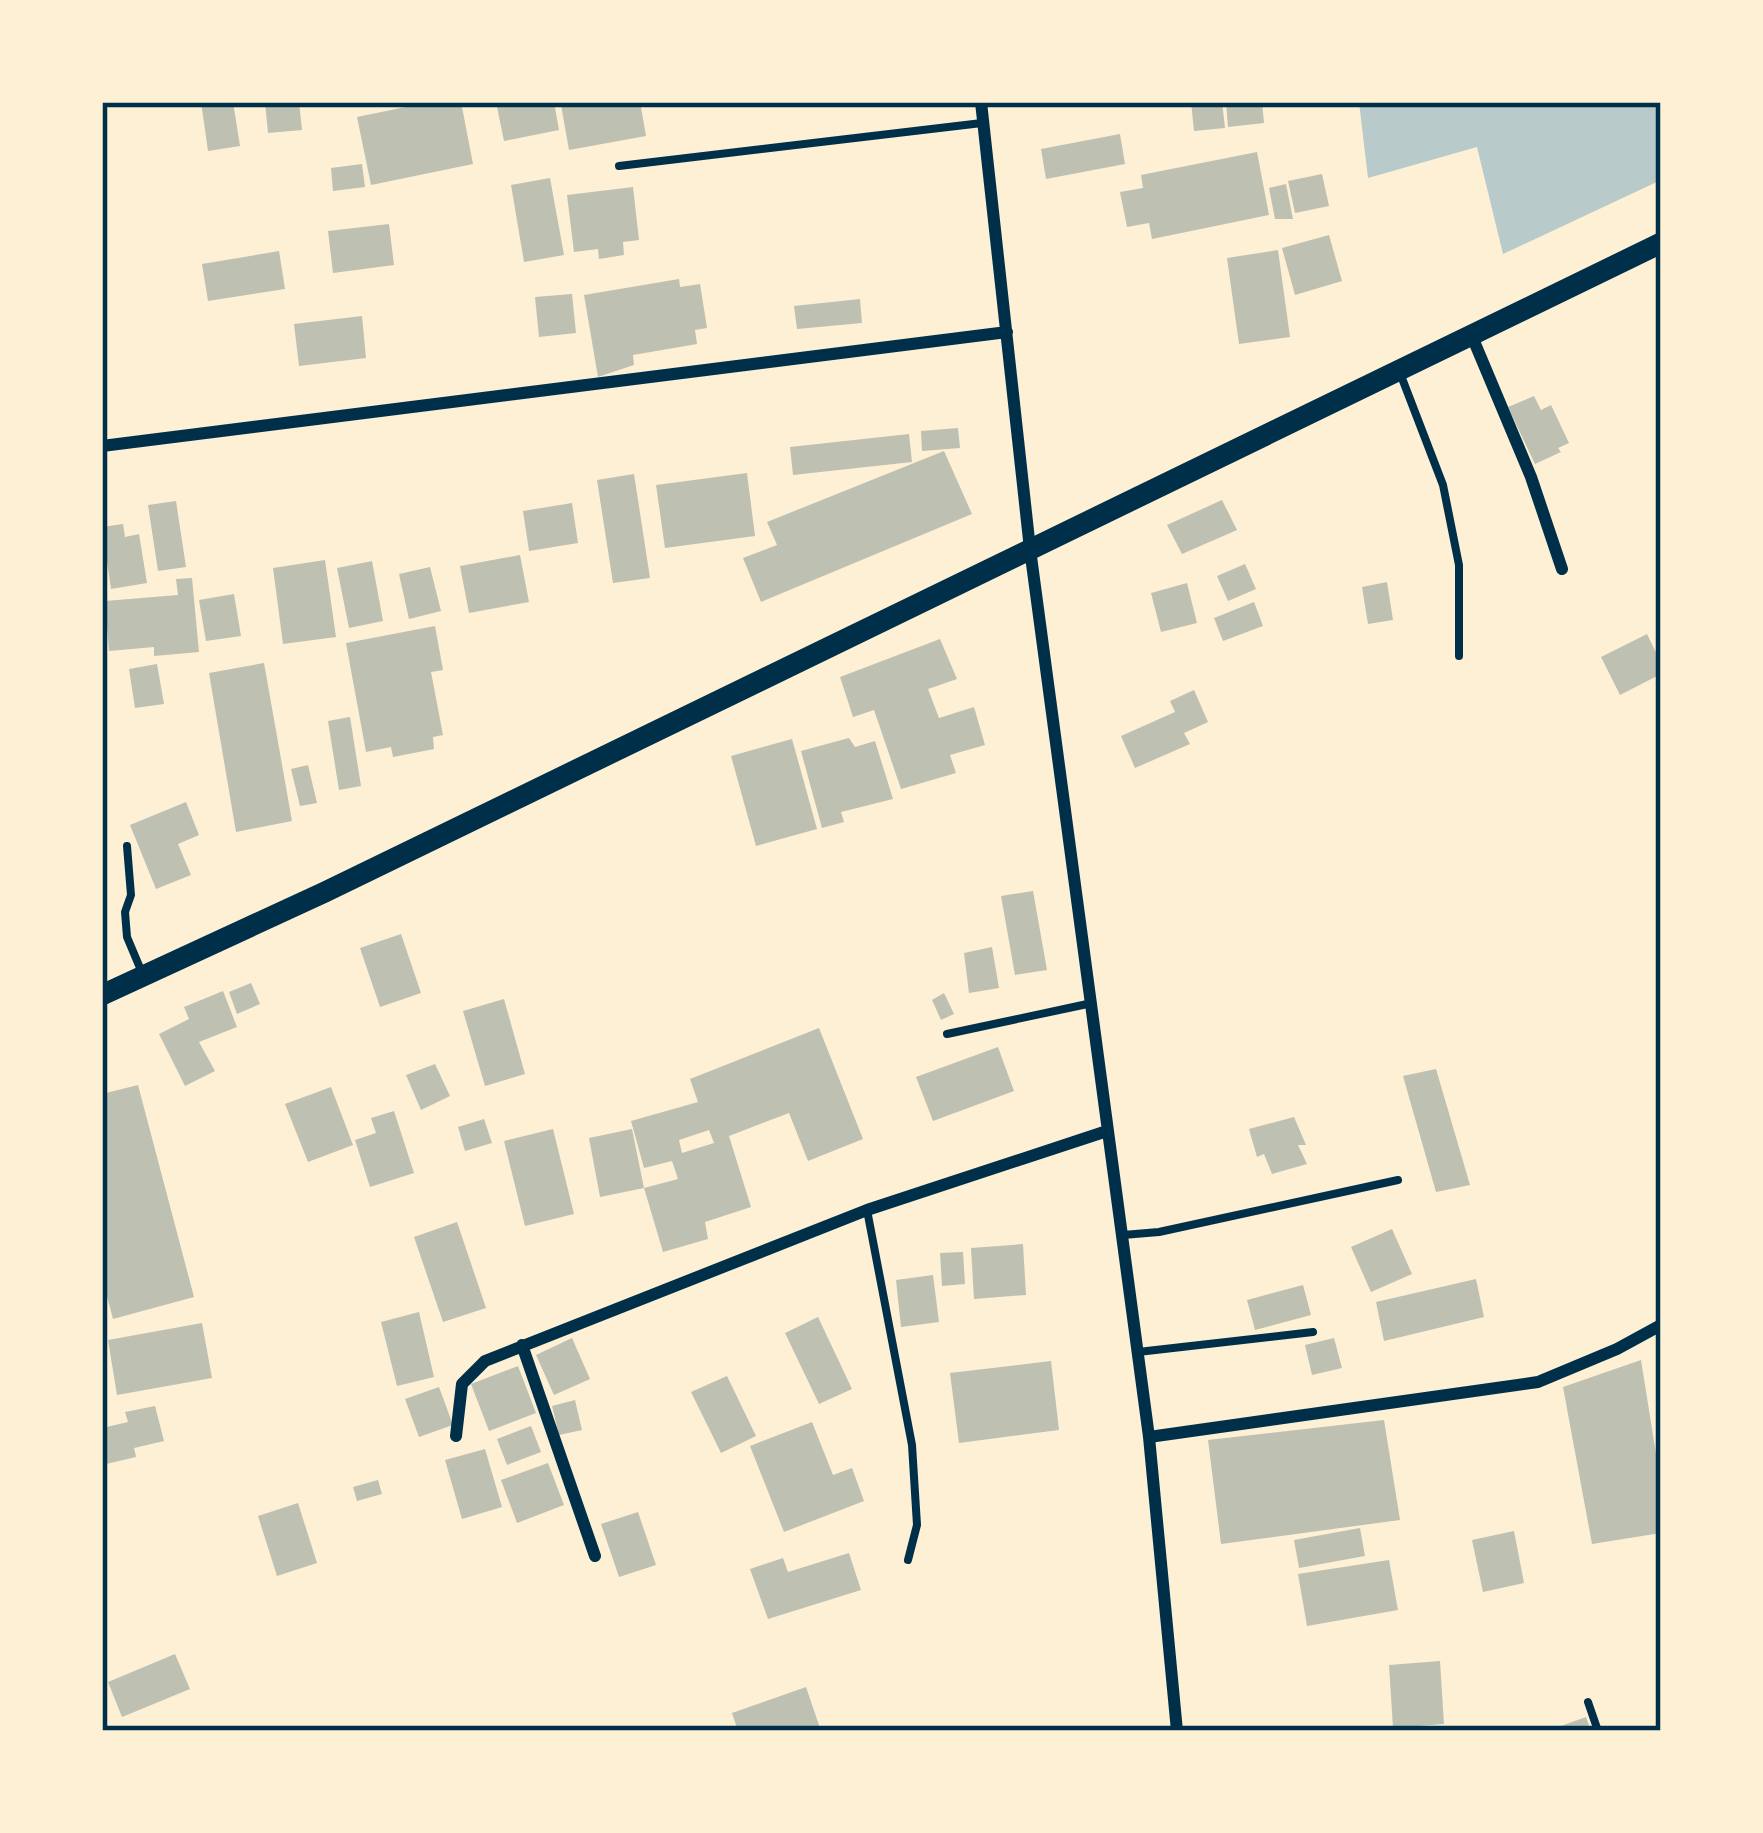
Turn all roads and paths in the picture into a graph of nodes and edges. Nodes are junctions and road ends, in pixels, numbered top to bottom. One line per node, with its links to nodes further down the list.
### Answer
1 (981, 102): 2 (street)
2 (984, 122): 3 (lane); 5 (street)
3 (619, 166)
4 (1661, 243): 6 (street)
5 (1007, 332): 8 (street); 9 (street)
6 (1471, 334): 7 (street); 10 (street)
7 (1399, 371): 9 (street); 11 (lane)
8 (102, 446)
9 (1030, 549): 13 (street); 15 (street)
10 (1562, 569)
11 (1459, 656)
12 (127, 846): 13 (lane)
13 (143, 976): 14 (street)
14 (102, 995)
15 (1094, 1003): 16 (lane); 17 (street)
16 (947, 1034)
17 (1107, 1131): 19 (street); 20 (street)
18 (1398, 1180): 20 (lane)
19 (867, 1210): 23 (street); 28 (lane)
20 (1123, 1235): 24 (street)
21 (1661, 1325): 26 (street)
22 (1313, 1332): 24 (lane)
23 (522, 1345): 25 (street); 27 (street)
24 (1138, 1352): 26 (street)
25 (456, 1436)
26 (1149, 1437): 30 (street)
27 (595, 1556)
28 (908, 1560)
29 (1588, 1702): 31 (lane)
30 (1177, 1731)
31 (1598, 1731)

